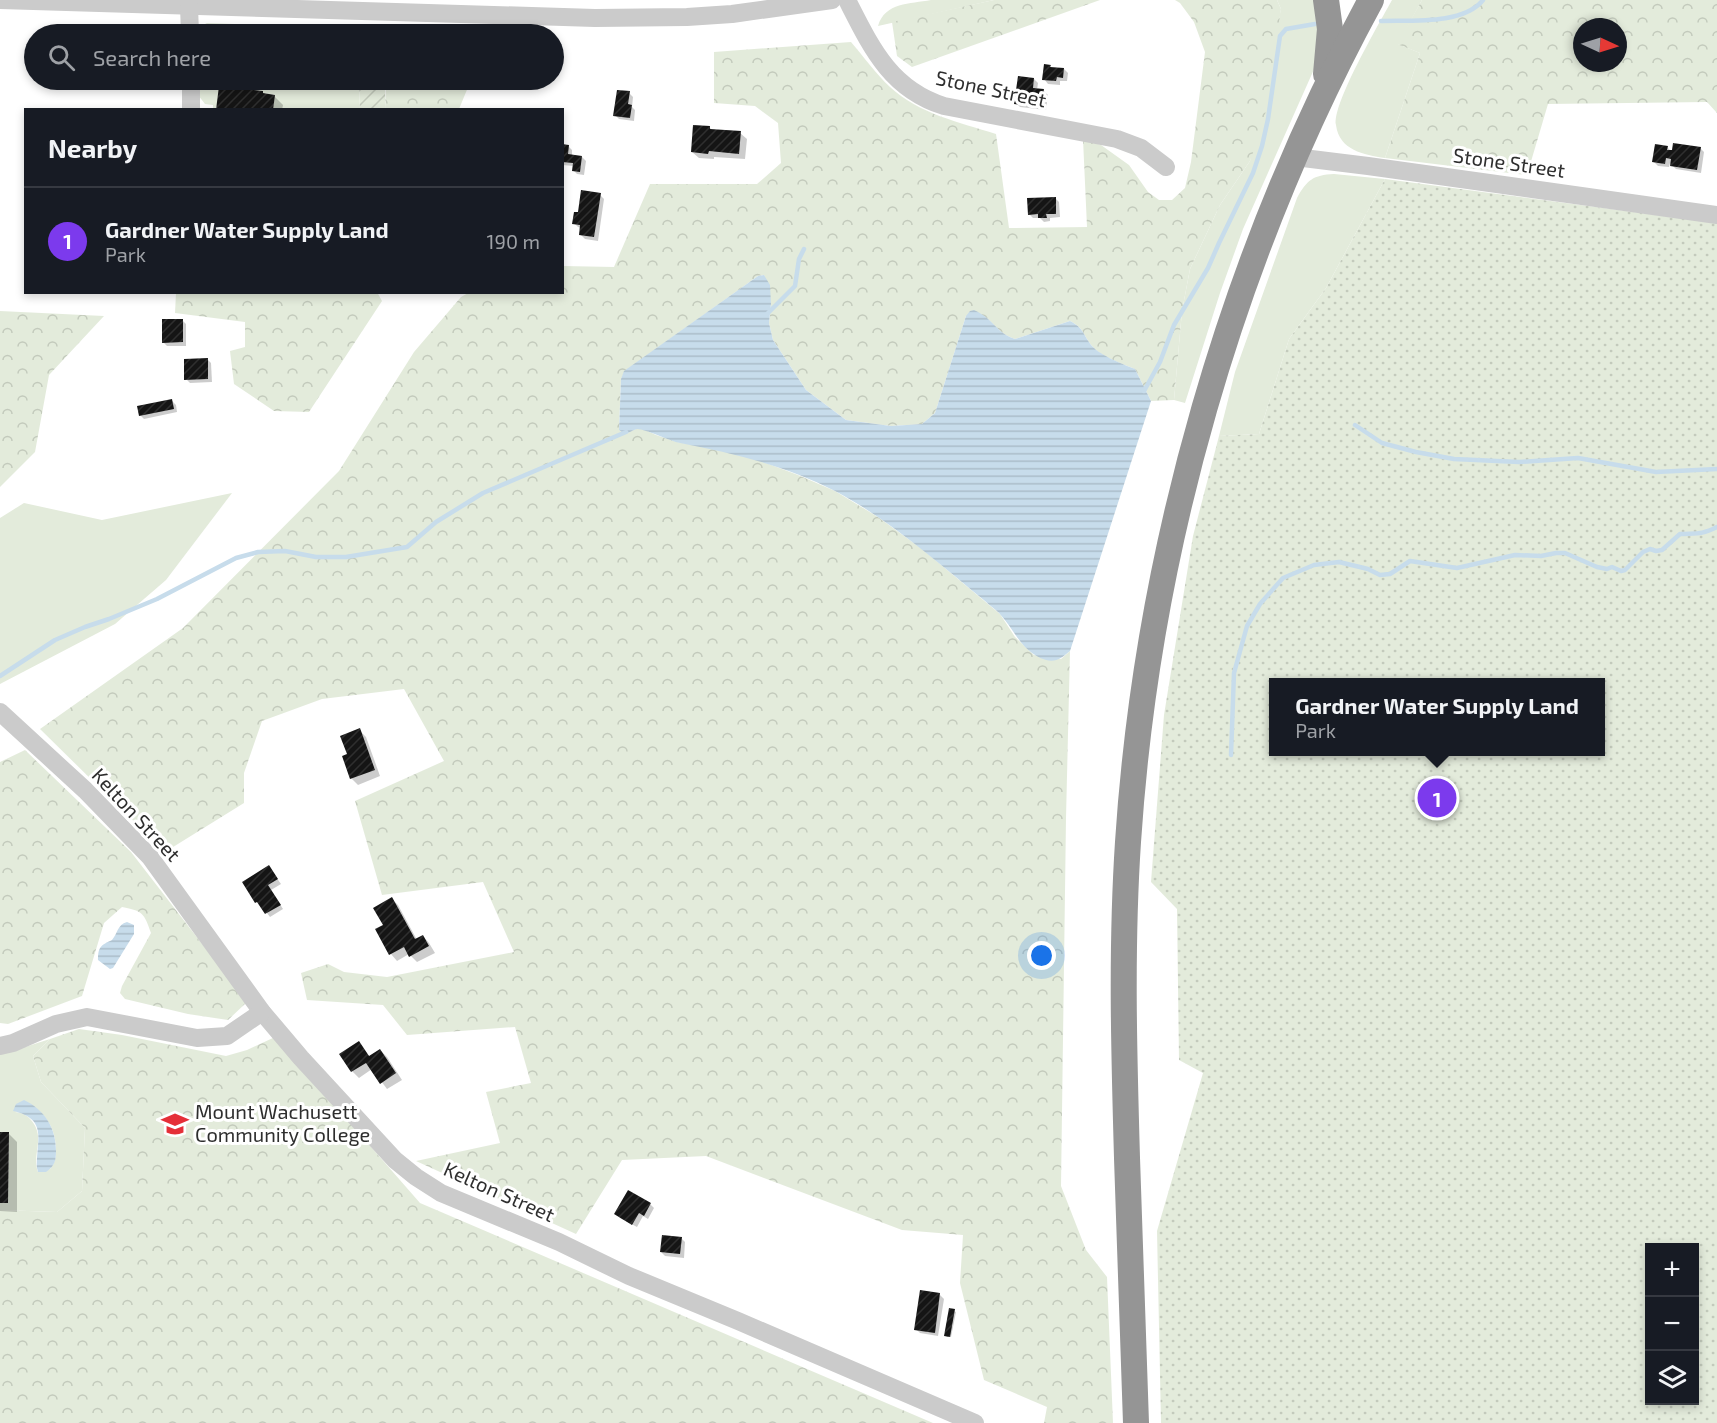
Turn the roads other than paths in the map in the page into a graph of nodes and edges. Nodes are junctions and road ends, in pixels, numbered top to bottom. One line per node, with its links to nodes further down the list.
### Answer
1 (0, 0): 6 (street)
2 (832, 0): 6 (street)
3 (847, 0): 12 (street, Stone Street)
4 (1326, 0): 9 (highway)
5 (1371, 0): 9 (highway)
6 (189, 6): 7 (street)
7 (190, 24)
8 (190, 90): 10 (street)
9 (1324, 93): 11 (highway)
10 (191, 108)
11 (1295, 157): 13 (street, Stone Street); 18 (highway)
12 (1166, 167)
13 (1717, 215)
14 (0, 712): 15 (street, Kelton Street)
15 (262, 1012): 16 (street); 17 (street, Kelton Street)
16 (0, 1046)
17 (975, 1423)
18 (1136, 1423)

